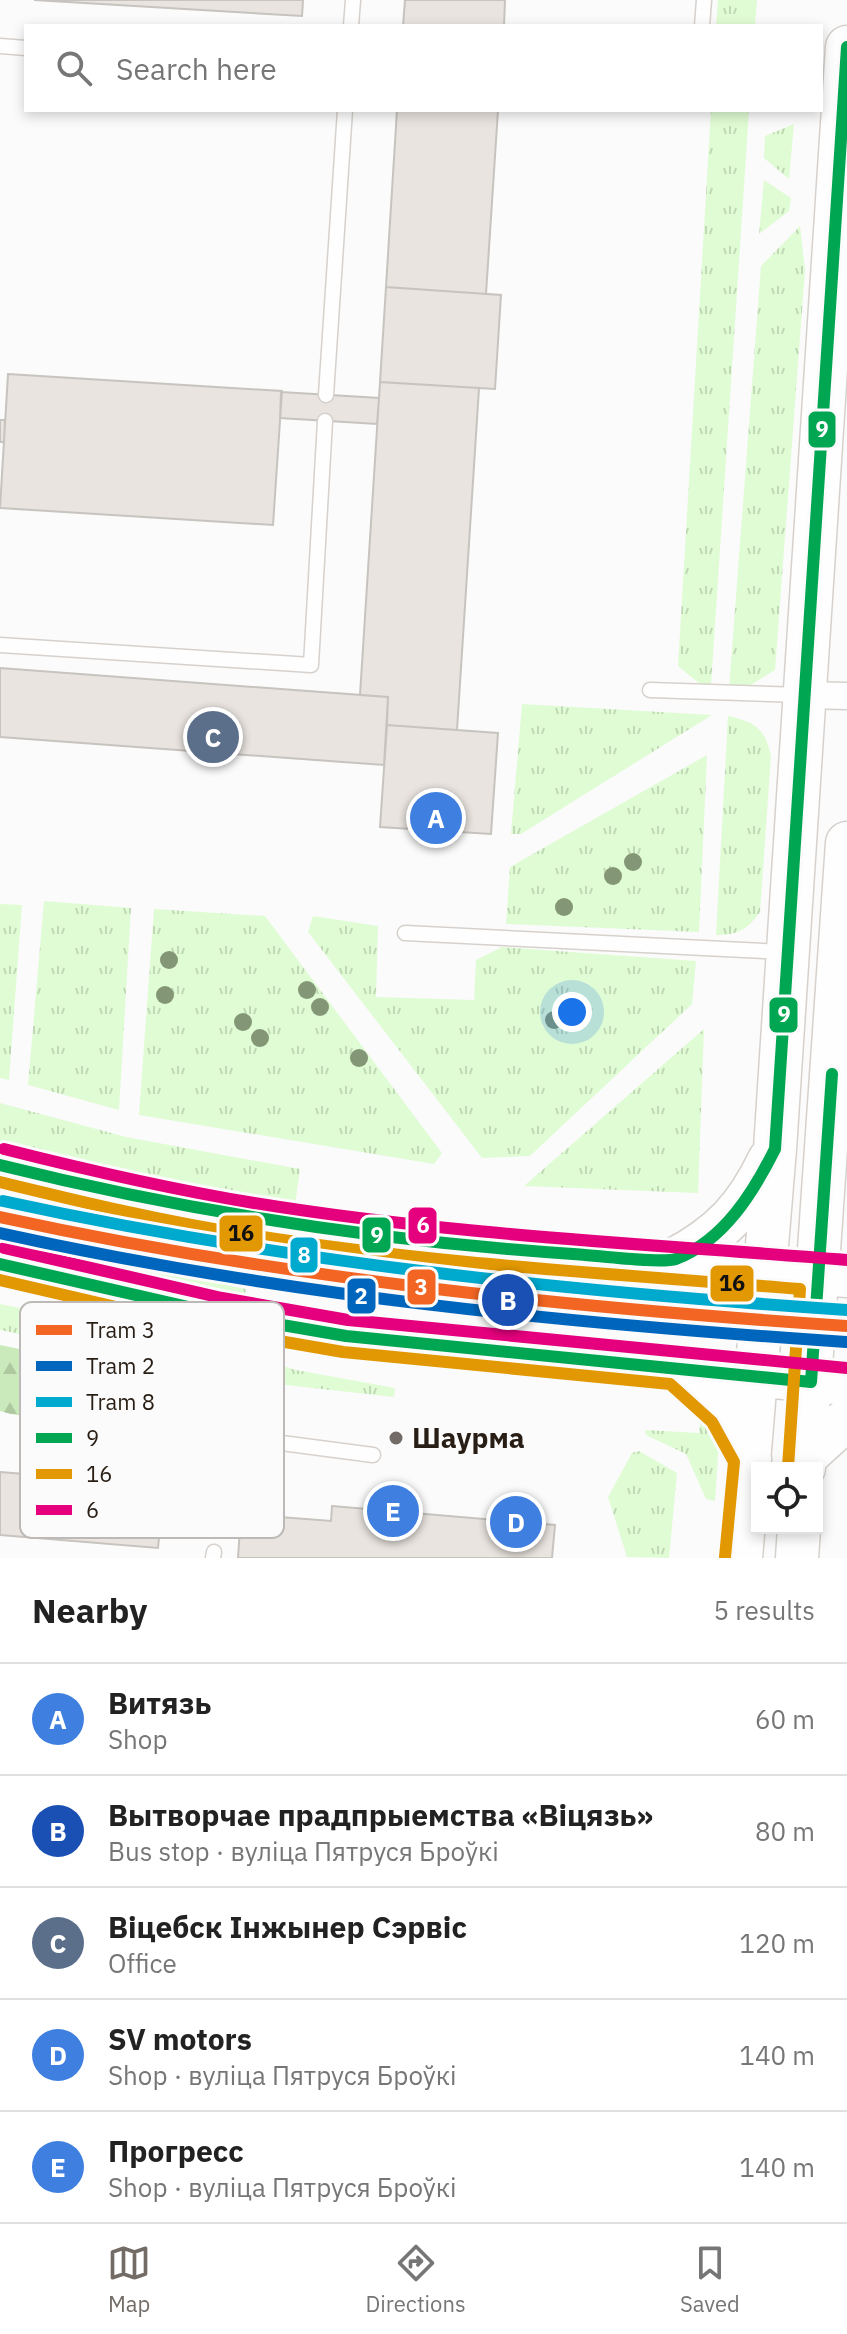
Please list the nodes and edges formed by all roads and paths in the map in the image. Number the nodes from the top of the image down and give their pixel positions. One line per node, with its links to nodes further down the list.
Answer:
1 (353, 0): 3 (lane)
2 (704, 0): 4 (lane)
3 (351, 24)
4 (702, 24)
5 (0, 46): 7 (lane)
6 (847, 47): 9 (main road)
7 (24, 48)
8 (345, 112): 10 (lane)
9 (844, 145): 14 (main road)
10 (326, 395)
11 (325, 421): 12 (lane)
12 (0, 645)
13 (650, 690): 14 (lane)
14 (804, 695): 15 (street); 18 (main road)
15 (847, 696)
16 (847, 843): 19 (main road)
17 (405, 933): 18 (lane)
18 (786, 952): 20 (main road)
19 (827, 1142): 22 (main road); 26 (main road)
20 (775, 1149): 23 (main road); 25 (main road)
21 (0, 1165): 23 (main road)
22 (847, 1216)
23 (673, 1260): 25 (main road)
24 (0, 1264): 27 (main road)
25 (764, 1271): 26 (main road); 30 (main road)
26 (832, 1275): 31 (main road)
27 (173, 1302)
28 (284, 1325): 29 (main road)
29 (677, 1369): 30 (main road); 35 (main road)
30 (757, 1376): 31 (main road); 35 (main road)
31 (829, 1383): 36 (main road)
32 (847, 1419): 37 (main road)
33 (284, 1443): 34 (lane)
34 (373, 1455)
35 (750, 1459): 39 (main road)
36 (804, 1462)
37 (805, 1462)
38 (799, 1534): 40 (main road)
39 (741, 1558)
40 (797, 1558)

